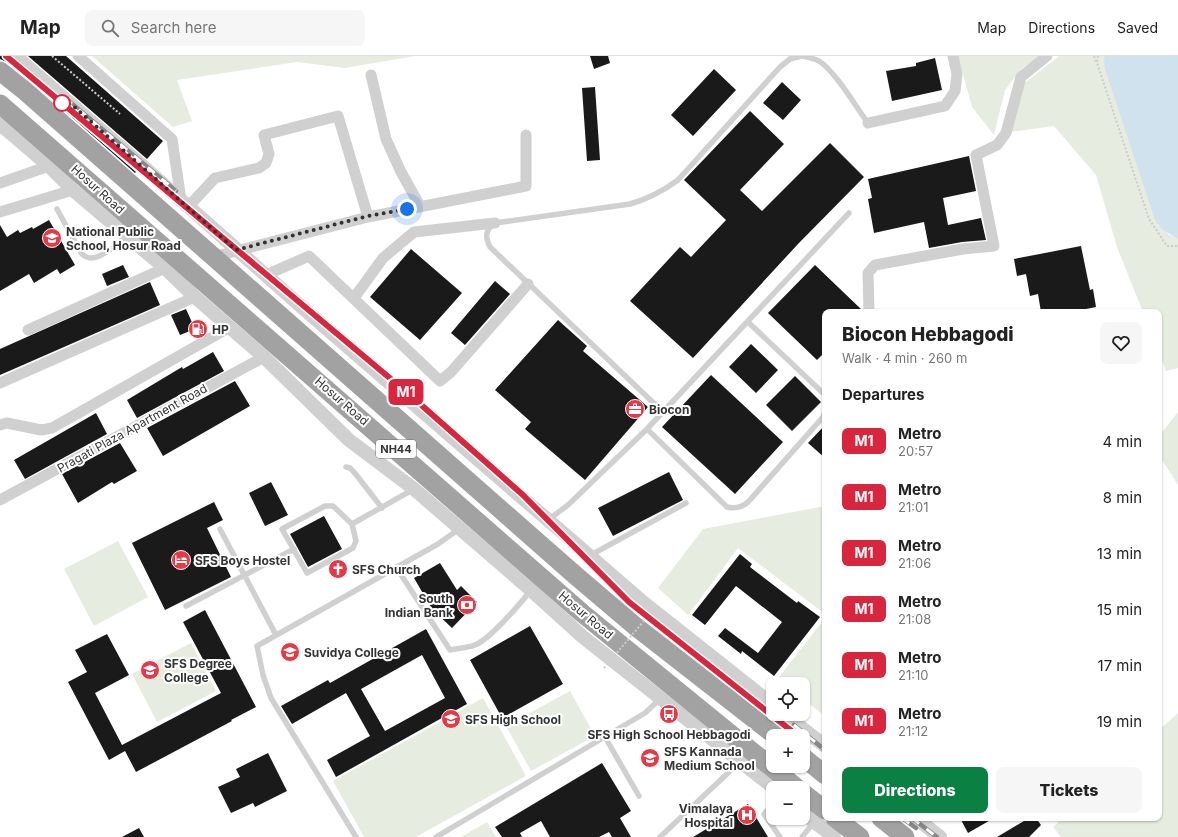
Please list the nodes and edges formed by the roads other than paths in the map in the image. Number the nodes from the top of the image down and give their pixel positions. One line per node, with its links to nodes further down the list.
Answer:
1 (15, 56): 15 (street)
2 (78, 56): 15 (street)
3 (801, 56): 9 (lane); 21 (lane)
4 (953, 56): 9 (street)
5 (1047, 56): 30 (street)
6 (0, 71): 24 (highway, Hosur Road / NH44)
7 (371, 76): 16 (street)
8 (0, 104): 66 (highway, Hosur Road / NH44)
9 (868, 123)
10 (0, 124): 12 (street)
11 (526, 135): 16 (street)
12 (49, 166): 13 (street); 14 (street)
13 (0, 183)
14 (74, 190): 18 (street); 22 (street)
15 (184, 203): 20 (street); 23 (street)
16 (420, 206): 20 (street)
17 (57, 209): 22 (lane)
18 (0, 212)
19 (849, 213): 31 (lane)
20 (368, 216): 23 (street)
21 (495, 223): 27 (lane); 29 (street)
22 (128, 237): 25 (street)
23 (236, 250): 24 (street); 26 (street)
24 (213, 257): 60 (highway, Hosur Road / NH44)
25 (165, 268): 28 (street); 33 (street)
26 (266, 275): 29 (street); 46 (street)
27 (528, 284): 29 (street); 37 (lane)
28 (195, 297): 32 (street); 35 (street)
29 (354, 298)
30 (869, 309)
31 (748, 322): 36 (lane); 37 (lane)
32 (230, 327): 34 (street); 39 (street)
33 (28, 330)
34 (264, 357): 42 (street); 43 (street, Pragati Plaza Apartment Road)
35 (0, 383)
36 (822, 392)
37 (663, 412): 40 (lane)
38 (822, 417): 40 (lane)
39 (0, 425)
40 (647, 430): 46 (lane)
41 (346, 467): 45 (lane)
42 (414, 489): 45 (lane); 48 (street)
43 (0, 500)
44 (686, 503): 51 (lane)
45 (382, 508): 47 (lane)
46 (548, 520): 51 (street)
47 (352, 524): 50 (lane); 50 (lane)
48 (460, 528): 52 (lane); 54 (street)
49 (220, 529): 53 (lane)
50 (294, 549): 53 (lane)
51 (589, 556): 58 (street)
52 (396, 568): 54 (lane); 56 (lane)
53 (244, 575): 55 (lane); 56 (lane)
54 (531, 590): 57 (street)
55 (186, 606)
56 (276, 635): 76 (lane)
57 (661, 698): 61 (lane); 63 (street)
58 (766, 700)
59 (793, 721): 62 (street)
60 (767, 729)
61 (605, 737): 68 (lane); 77 (lane)
62 (822, 744)
63 (738, 760): 67 (street); 78 (lane)
64 (810, 762): 65 (highway)
65 (822, 772)
66 (783, 781)
67 (766, 782)
68 (639, 796)
69 (810, 806): 70 (highway, Hosur Road / NH44)
70 (819, 816): 80 (lane)
71 (823, 821): 81 (street)
72 (839, 821): 82 (highway)
73 (884, 821): 83 (highway)
74 (922, 821): 84 (street)
75 (772, 825): 79 (lane)
76 (356, 837)
77 (436, 837)
78 (660, 837)
79 (780, 837)
80 (802, 837)
81 (834, 837)
82 (860, 837)
83 (905, 837)
84 (940, 837)

